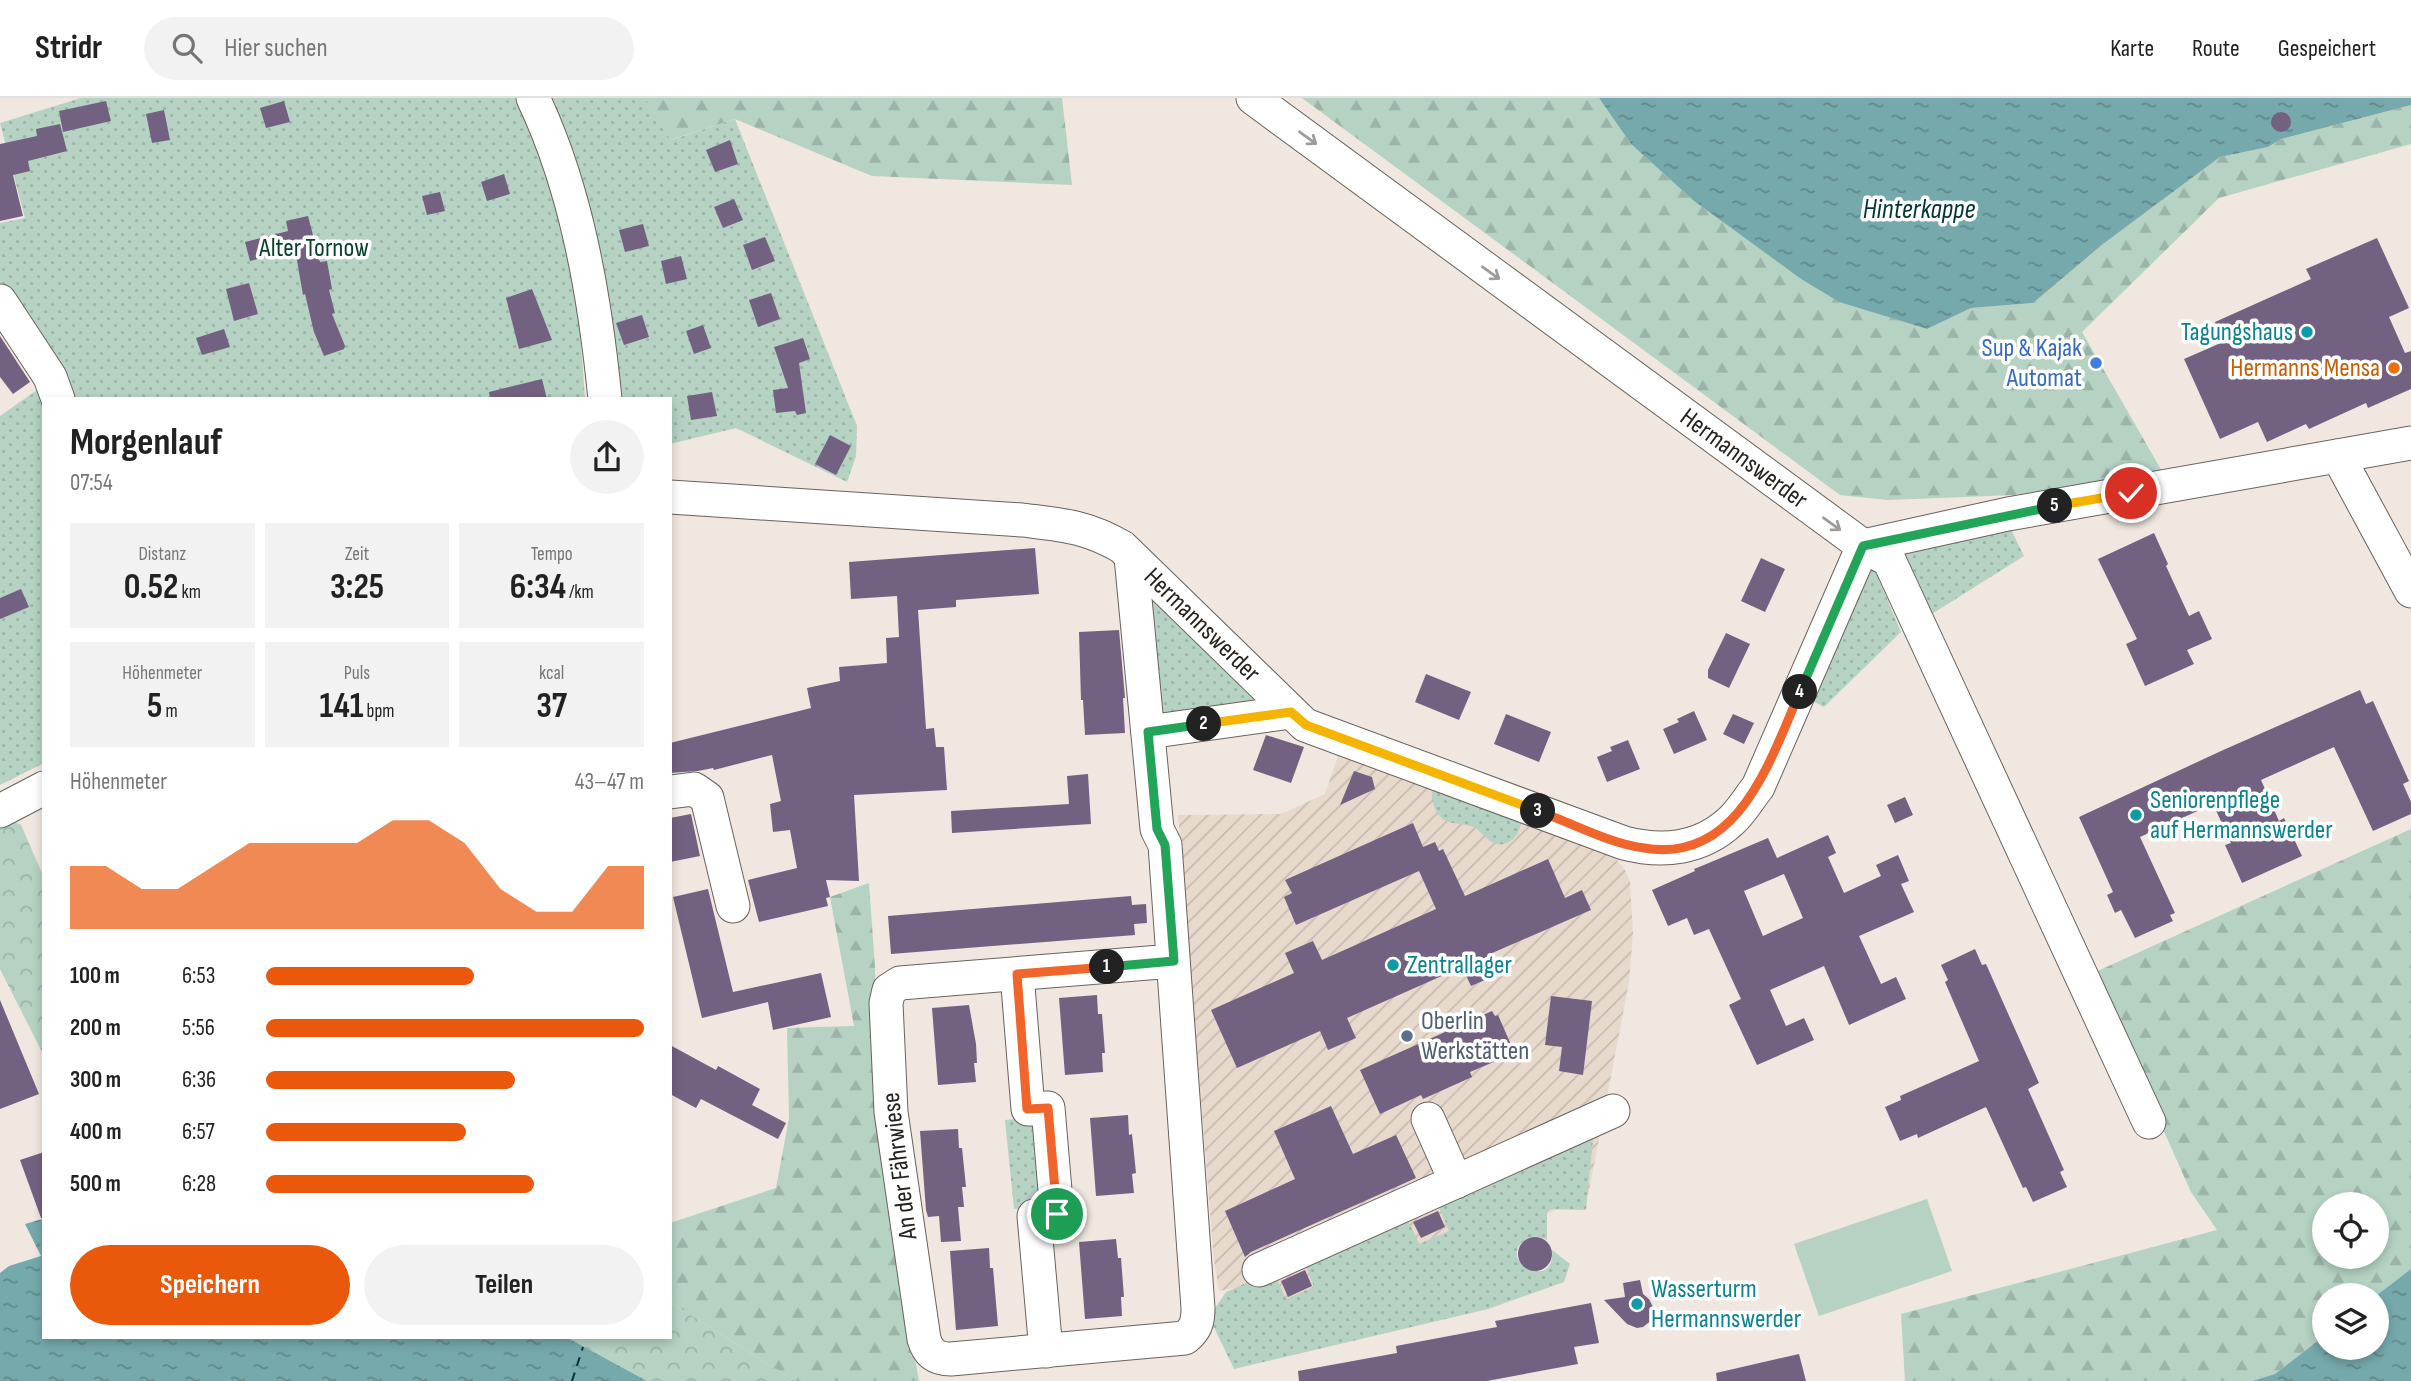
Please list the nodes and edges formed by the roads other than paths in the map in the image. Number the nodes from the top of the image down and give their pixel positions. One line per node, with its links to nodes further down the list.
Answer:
1 (533, 98): 5 (street)
2 (1253, 98): 9 (street, Hermannswerder, one-way to 9)
3 (0, 301): 4 (street)
4 (57, 397)
5 (605, 397)
6 (2411, 443): 7 (street)
7 (2338, 456): 9 (street); 11 (street)
8 (672, 497): 10 (street, Hermannswerder)
9 (1863, 546): 12 (street, Hermannswerder); 22 (street)
10 (1131, 557): 12 (street, Hermannswerder); 13 (street, An der Fährwiese)
11 (2411, 591)
12 (1291, 712): 13 (street)
13 (1148, 732): 18 (street, An der Fährwiese)
14 (42, 789): 16 (street)
15 (672, 792): 17 (street)
16 (0, 811)
17 (733, 906)
18 (1174, 961): 19 (street, An der Fährwiese); 25 (street, An der Fährwiese)
19 (1017, 974): 25 (street); 25 (street, An der Fährwiese)
20 (1613, 1111): 23 (street)
21 (1428, 1119): 23 (street)
22 (2149, 1122)
23 (1456, 1182): 24 (street)
24 (1259, 1270)
25 (1045, 1351)

